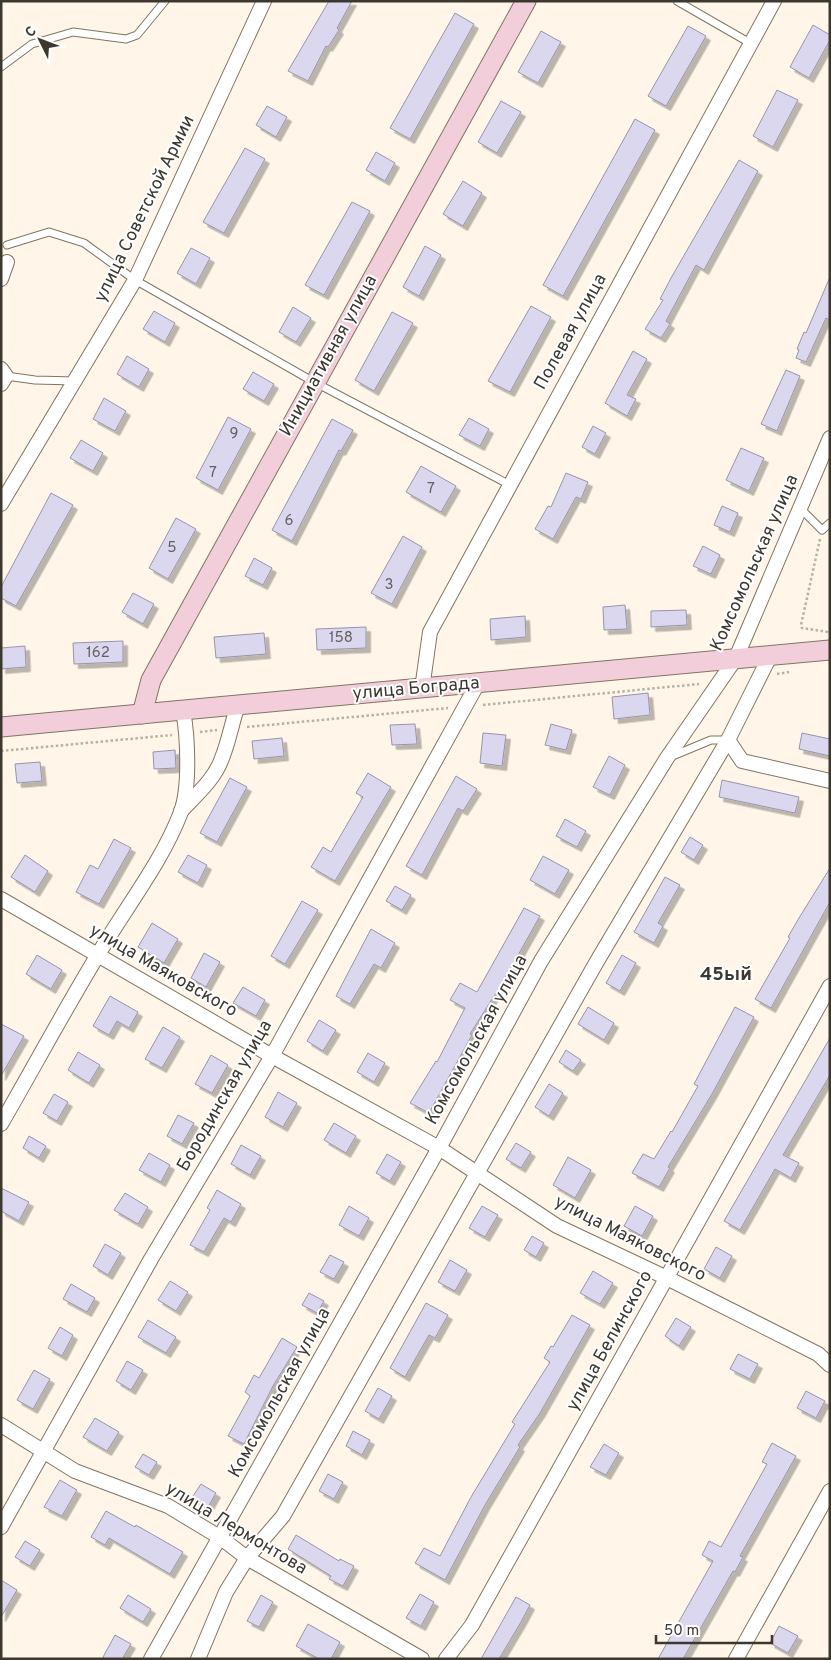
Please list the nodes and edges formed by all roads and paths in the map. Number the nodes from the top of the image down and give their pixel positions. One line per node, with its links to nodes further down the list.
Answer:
1 (165, 1): 7 (lane)
2 (264, 1): 11 (street, улица Советской Армии)
3 (526, 1): 14 (main road, Инициативная улица)
4 (676, 1): 6 (lane)
5 (774, 1): 6 (street, Полевая улица)
6 (750, 43): 16 (street, Полевая улица)
7 (1, 67)
8 (7, 245): 11 (lane)
9 (7, 262): 10 (street)
10 (1, 279)
11 (135, 280): 13 (street, улица Советской Армии); 14 (lane)
12 (3, 376): 13 (lane)
13 (74, 381): 17 (street, улица Советской Армии)
14 (314, 382): 16 (lane); 33 (main road, Инициативная улица)
15 (830, 438): 18 (street, Комсомольская улица)
16 (510, 485): 29 (street, Полевая улица)
17 (1, 504)
18 (800, 507): 20 (lane); 24 (street, Комсомольская улица)
19 (830, 524): 20 (lane)
20 (822, 530): 21 (path)
21 (830, 633)
22 (830, 650): 23 (main road, улица Бограда)
23 (771, 654): 24 (main road, улица Бограда); 26 (street)
24 (736, 658): 27 (main road, улица Бограда); 28 (street, Комсомольская улица)
25 (792, 672): 26 (path)
26 (758, 677): 35 (street)
27 (478, 683): 29 (main road, улица Бограда); 31 (street, Бородинская улица)
28 (718, 683): 31 (path); 36 (street, Комсомольская улица)
29 (422, 689): 30 (main road, улица Бограда)
30 (238, 705): 32 (main road, улица Бограда); 38 (street)
31 (465, 707): 42 (street, Бородинская улица)
32 (183, 711): 33 (main road, улица Бограда); 38 (street)
33 (142, 714): 34 (main road, улица Бограда)
34 (1, 727)
35 (728, 740): 36 (lane); 37 (street); 45 (street)
36 (667, 758): 44 (street, Комсомольская улица)
37 (830, 781)
38 (182, 811): 40 (street)
39 (1, 899): 40 (street, улица Маяковского)
40 (98, 954): 42 (street, улица Маяковского); 43 (street)
41 (830, 986): 46 (street, улица Белинского)
42 (272, 1056): 44 (street, улица Маяковского); 49 (street, Бородинская улица)
43 (1, 1124)
44 (439, 1148): 45 (street, улица Маяковского); 52 (street, Комсомольская улица)
45 (478, 1173): 46 (street, улица Маяковского); 53 (street)
46 (667, 1278): 47 (street, улица Маяковского); 57 (street, улица Белинского)
47 (830, 1365)
48 (1, 1425): 49 (street, улица Лермонтова)
49 (45, 1450): 51 (street, Бородинская улица); 52 (street, улица Лермонтова)
50 (830, 1491): 58 (street)
51 (1, 1527)
52 (221, 1538): 53 (street, улица Лермонтова); 54 (street, Комсомольская улица)
53 (248, 1558): 55 (street); 56 (street, улица Лермонтова)
54 (151, 1659)
55 (198, 1659)
56 (422, 1659)
57 (446, 1659)
58 (736, 1659)

